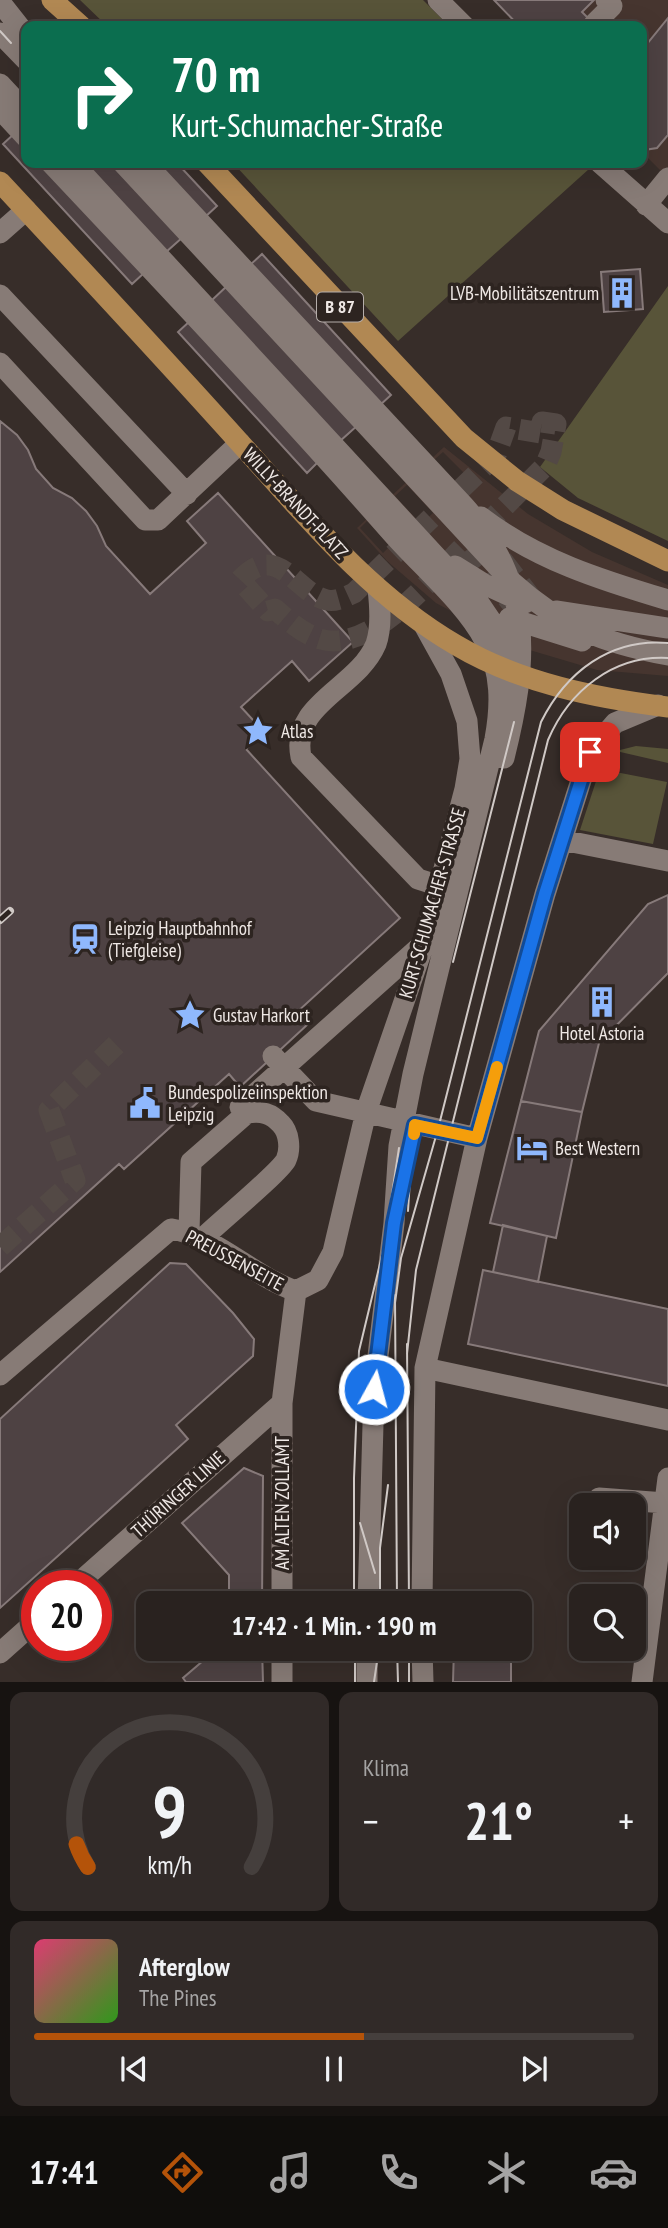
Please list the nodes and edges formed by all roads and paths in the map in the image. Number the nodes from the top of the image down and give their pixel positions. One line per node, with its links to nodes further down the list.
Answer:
1 (52, 0): 5 (main road)
2 (438, 0): 6 (street)
3 (606, 0): 7 (street)
4 (1, 4): 8 (street)
5 (75, 21)
6 (459, 21)
7 (597, 21)
8 (21, 29)
9 (0, 33): 10 (street)
10 (21, 55)
11 (0, 85): 12 (street)
12 (21, 108)
13 (0, 109): 14 (street)
14 (21, 131)
15 (56, 168): 32 (street)
16 (77, 168): 32 (street)
17 (128, 168): 35 (street)
18 (150, 168): 30 (street)
19 (212, 168): 33 (main road, B 87)
20 (605, 168): 23 (street)
21 (668, 178): 23 (street)
22 (0, 181): 24 (main road, WILLY-BRANDT-PLATZ)
23 (646, 205): 25 (street)
24 (26, 210): 26 (street); 29 (main road, WILLY-BRANDT-PLATZ)
25 (668, 223)
26 (0, 233)
27 (0, 295): 31 (street)
28 (0, 363): 31 (street)
29 (240, 443): 31 (street); 34 (main road, WILLY-BRANDT-PLATZ)
30 (438, 478): 35 (street); 36 (street)
31 (187, 494)
32 (398, 527): 35 (street); 37 (street); 43 (street)
33 (668, 561)
34 (378, 589): 40 (main road, WILLY-BRANDT-PLATZ); 47 (street)
35 (514, 591): 38 (street); 39 (street)
36 (668, 600)
37 (479, 603): 39 (street); 43 (street)
38 (540, 608): 41 (street); 42 (street)
39 (520, 622): 42 (street); 43 (street)
40 (424, 625): 43 (main road, WILLY-BRANDT-PLATZ); 47 (street, KURT-SCHUMACHER-STRASSE)
41 (668, 628)
42 (668, 655)
43 (511, 672): 44 (main road, WILLY-BRANDT-PLATZ); 52 (street); 52 (street)
44 (663, 706): 45 (street)
45 (562, 840): 46 (street); 53 (street)
46 (668, 861)
47 (440, 886): 48 (street, KURT-SCHUMACHER-STRASSE)
48 (425, 941): 49 (street); 50 (street, KURT-SCHUMACHER-STRASSE)
49 (279, 1062): 50 (street); 51 (street)
50 (366, 1112): 52 (street); 55 (street, PREUSSENSEITE)
51 (247, 1113): 54 (street); 54 (street)
52 (409, 1123): 53 (street); 65 (street)
53 (477, 1138): 56 (street)
54 (195, 1235): 55 (street, PREUSSENSEITE); 57 (street, PREUSSENSEITE)
55 (296, 1291): 58 (street, AM ALTEN ZOLLAMT)
56 (425, 1368): 59 (street); 66 (street)
57 (0, 1375)
58 (282, 1402): 63 (street, THÜRINGER LINIE); 64 (street, AM ALTEN ZOLLAMT)
59 (668, 1420)
60 (668, 1478): 62 (street)
61 (646, 1502): 62 (street)
62 (665, 1503): 75 (street)
63 (93, 1570)
64 (282, 1591)
65 (368, 1591)
66 (422, 1591)
67 (21, 1634): 68 (street)
68 (0, 1653)
69 (282, 1661): 72 (street)
70 (367, 1661): 73 (street)
71 (422, 1661): 74 (street)
72 (282, 1682)
73 (367, 1682)
74 (423, 1682)
75 (642, 1682)

